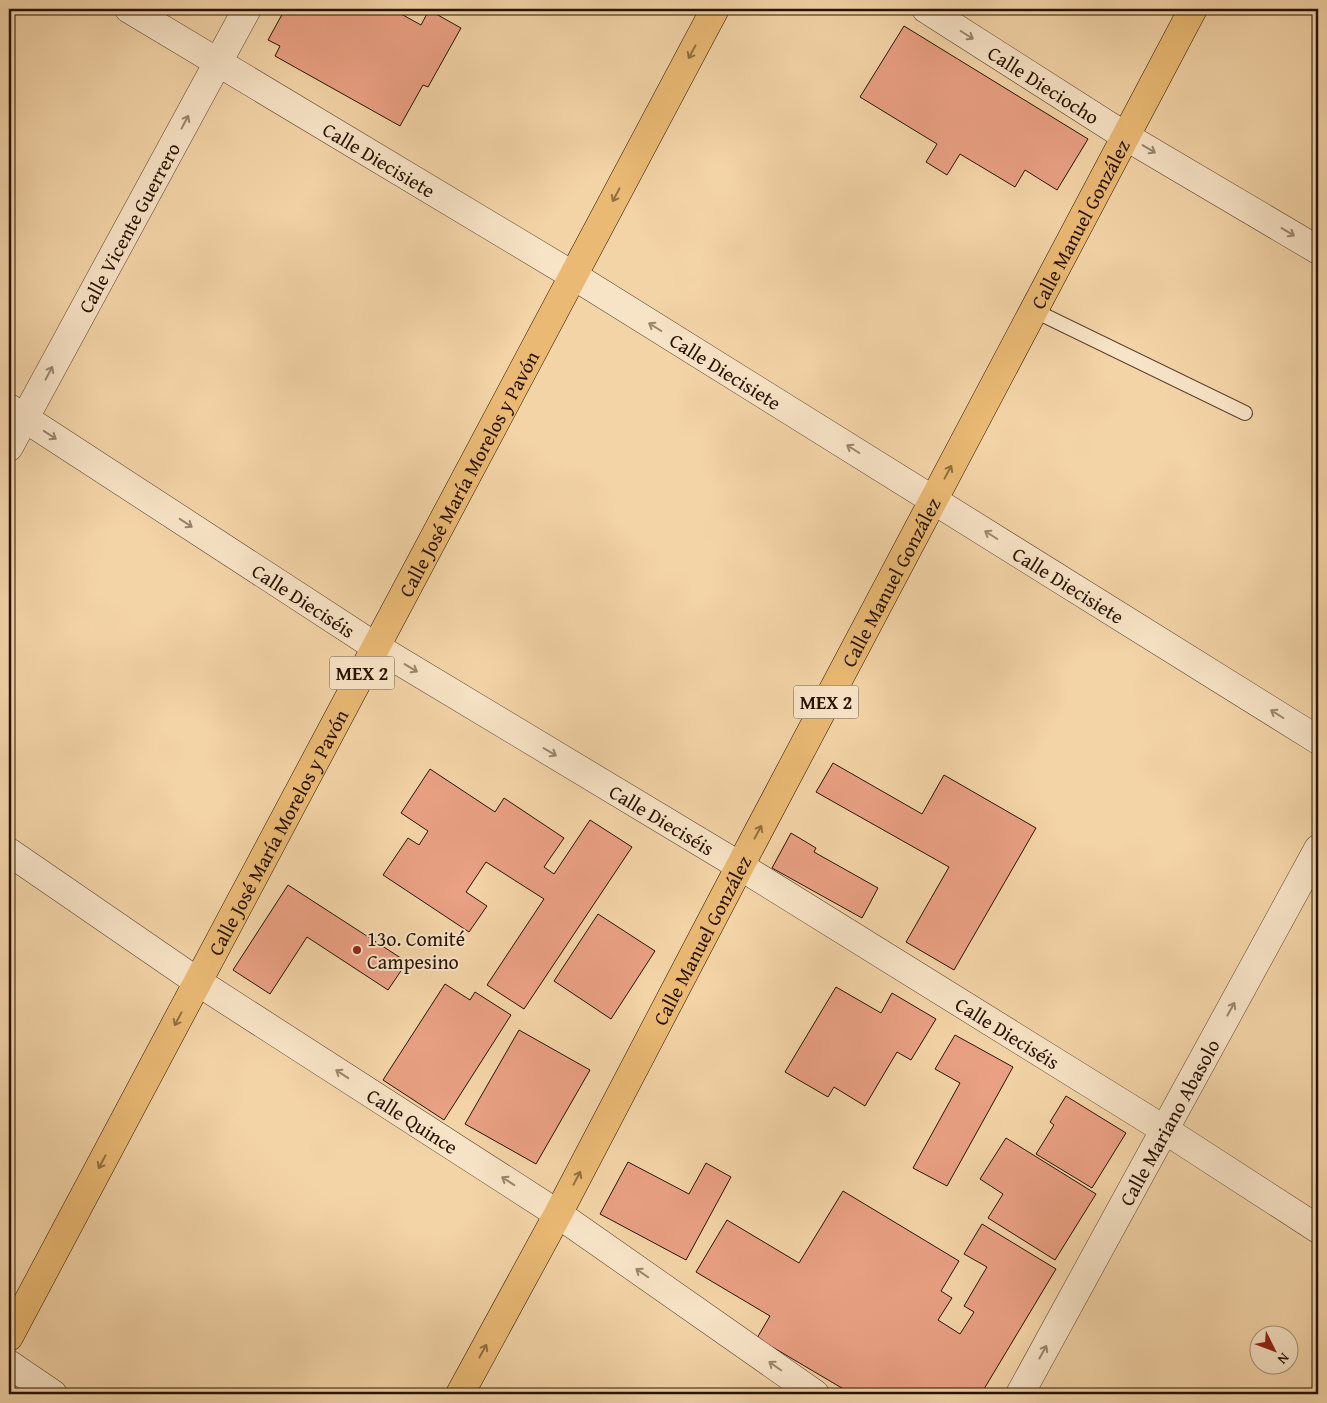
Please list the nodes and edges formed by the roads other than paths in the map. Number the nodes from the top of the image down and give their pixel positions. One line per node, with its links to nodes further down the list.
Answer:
1 (130, 9): 6 (street, Calle Diecisiete)
2 (246, 9): 6 (street, Calle Vicente Guerrero)
3 (715, 9): 9 (main road, Calle José María Morelos y Pavón / MEX 2, one-way to 9)
4 (926, 9): 7 (street, Calle Dieciocho, one-way to 7)
5 (1193, 9): 7 (main road, Calle Manuel González / MEX 2)
6 (217, 63): 9 (street, Calle Diecisiete); 11 (street, Calle Vicente Guerrero, one-way to 6)
7 (1126, 136): 8 (street, Calle Dieciocho, one-way to 8); 10 (main road, Calle Manuel González / MEX 2)
8 (1318, 250)
9 (574, 276): 14 (street, Calle Diecisiete, one-way to 9); 15 (main road, Calle José María Morelos y Pavón / MEX 2)
10 (1034, 310): 12 (lane); 14 (main road, Calle Manuel González / MEX 2, one-way to 10)
11 (17, 413): 13 (street, Calle Vicente Guerrero); 15 (street, Calle Dieciséis, one-way to 15)
12 (1245, 413)
13 (9, 446)
14 (933, 499): 16 (street, Calle Diecisiete, one-way to 14); 19 (main road, Calle Manuel González / MEX 2, one-way to 14)
15 (376, 646): 19 (street, Calle Dieciséis, one-way to 19); 20 (main road, Calle José María Morelos y Pavón / MEX 2)
16 (1318, 740)
17 (1318, 849): 21 (street, Calle Mariano Abasolo, one-way to 17)
18 (9, 852): 20 (street, Calle Quince)
19 (740, 866): 21 (street, Calle Dieciséis); 22 (main road, Calle Manuel González / MEX 2, one-way to 19)
20 (198, 982): 22 (street, Calle Quince, one-way to 20); 24 (main road, Calle José María Morelos y Pavón / MEX 2, one-way to 24)
21 (1165, 1130): 23 (street, Calle Dieciséis); 29 (street, Calle Mariano Abasolo, one-way to 21)
22 (558, 1214): 27 (main road, Calle Manuel González / MEX 2, one-way to 22); 28 (street, Calle Quince, one-way to 22)
23 (1318, 1229)
24 (9, 1337)
25 (9, 1364): 26 (street)
26 (53, 1394)
27 (460, 1394)
28 (815, 1394)
29 (1020, 1394)

